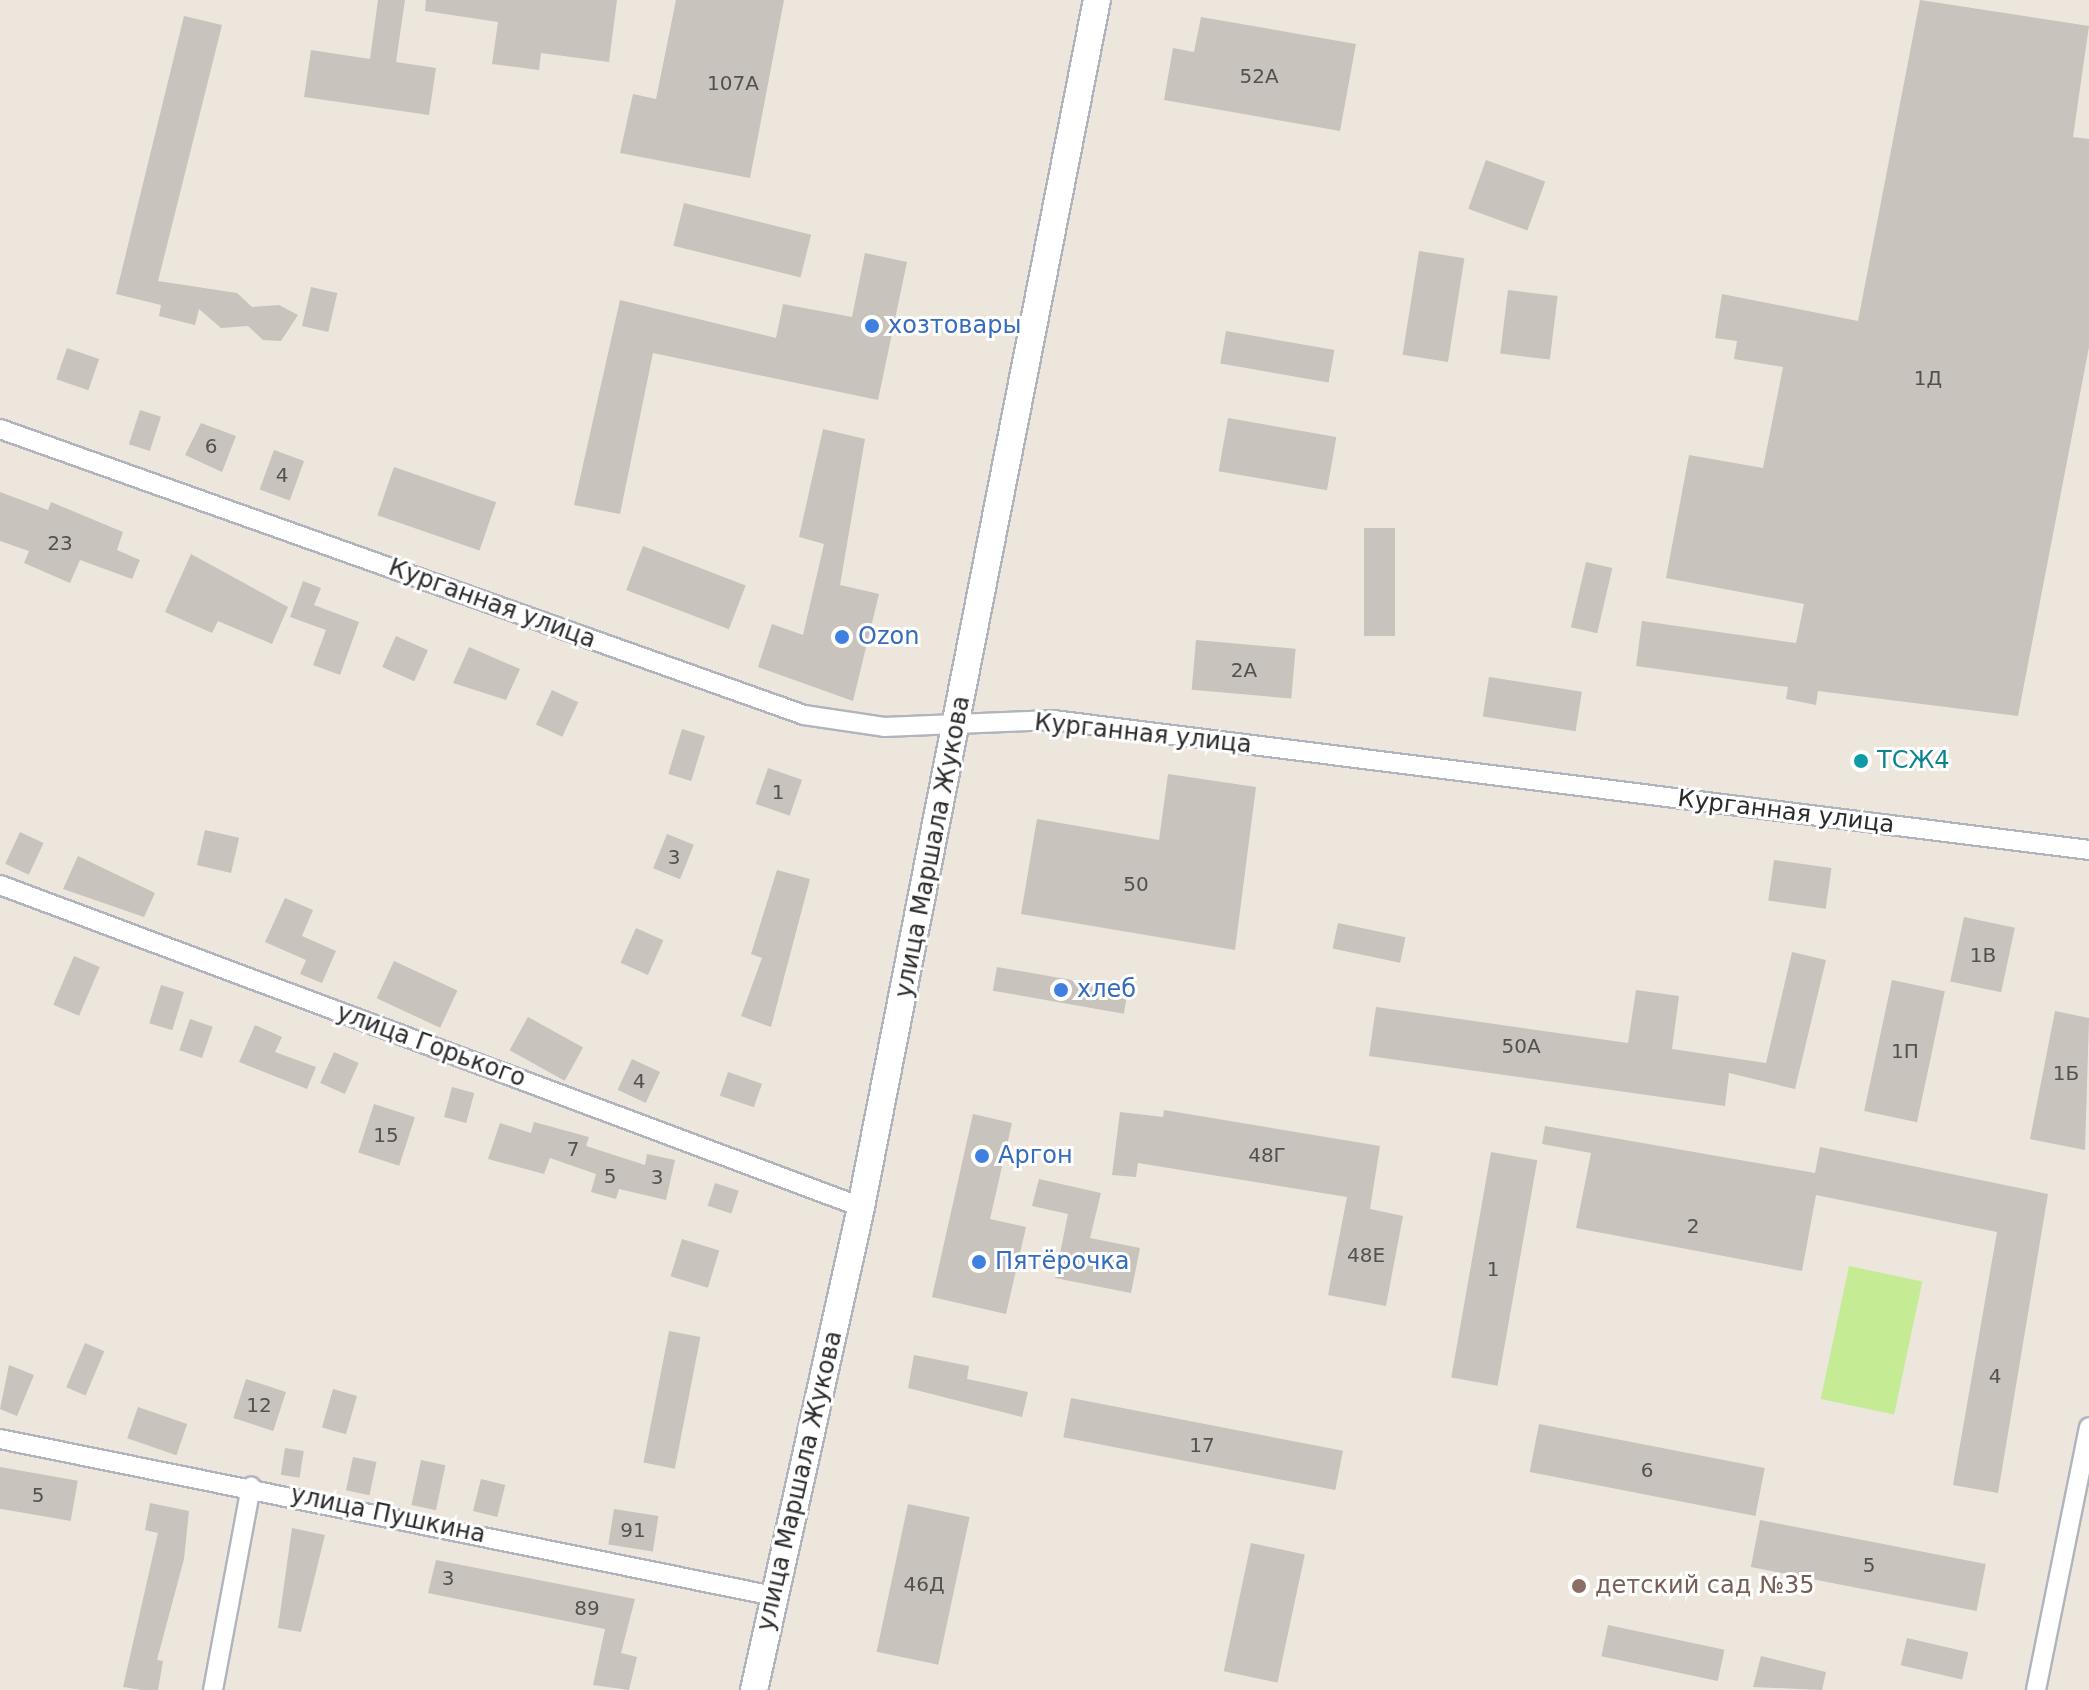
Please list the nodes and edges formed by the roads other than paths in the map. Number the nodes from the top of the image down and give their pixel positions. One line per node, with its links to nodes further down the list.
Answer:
1 (1097, 0): 3 (main road, улица Маршала Жукова)
2 (0, 429): 3 (street, Курганная улица)
3 (958, 721): 4 (street, Курганная улица); 6 (main road, улица Маршала Жукова)
4 (2089, 850)
5 (0, 885): 6 (street, улица Горького)
6 (861, 1207): 10 (main road, улица Маршала Жукова)
7 (2089, 1427): 13 (street)
8 (0, 1439): 9 (street, улица Пушкина)
9 (251, 1487): 10 (street, улица Пушкина); 11 (street)
10 (774, 1596): 12 (main road, улица Маршала Жукова)
11 (213, 1690)
12 (754, 1690)
13 (2036, 1690)

